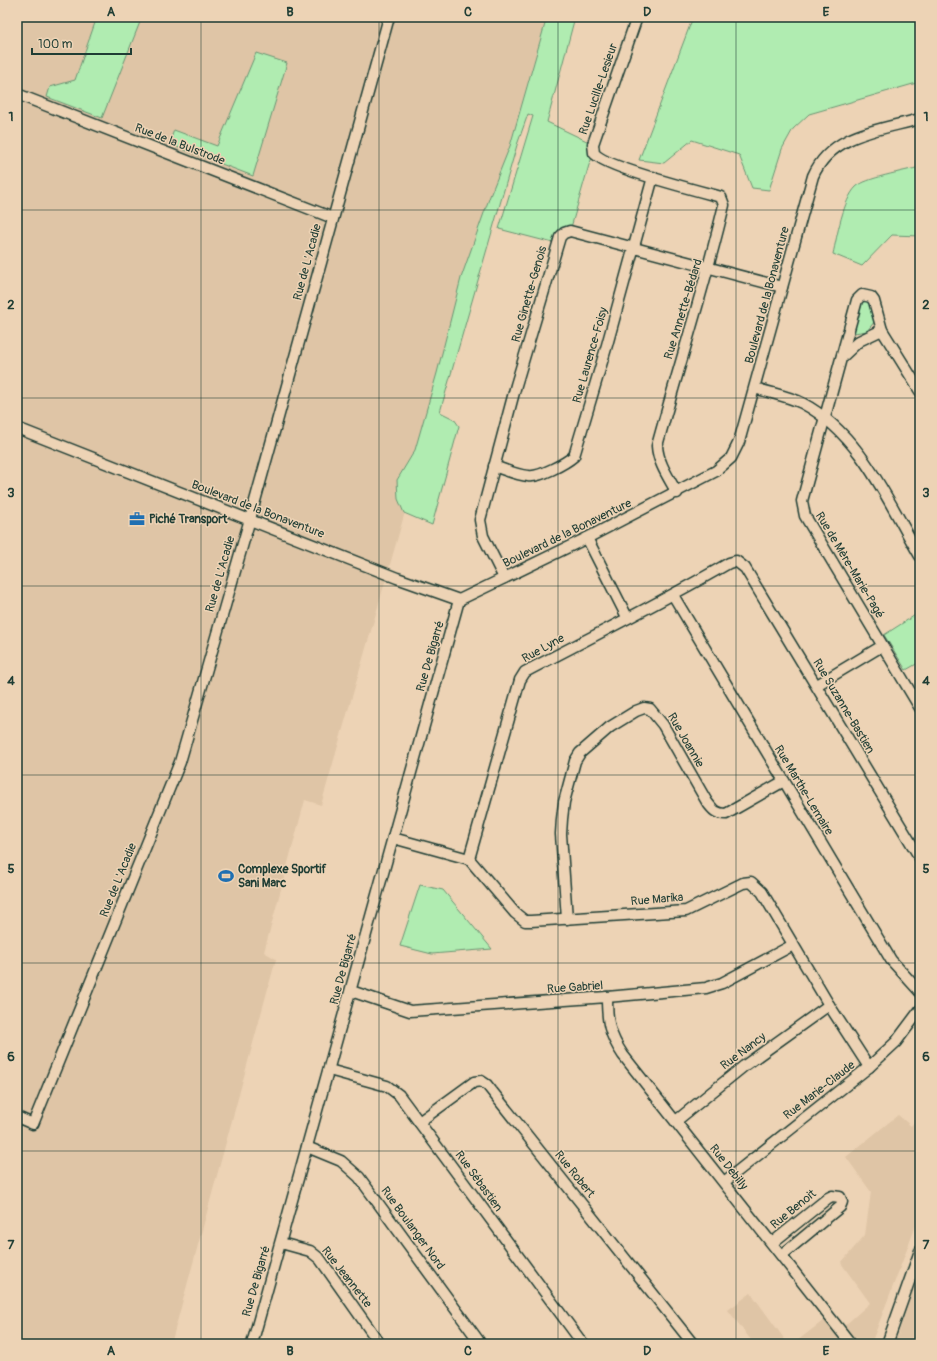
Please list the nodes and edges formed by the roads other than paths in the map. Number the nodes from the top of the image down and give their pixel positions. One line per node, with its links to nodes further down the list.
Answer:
1 (389, 17): 6 (street, Rue de L'Acadie)
2 (637, 17): 5 (street, Rue Lucille-Lesieur)
3 (17, 94): 6 (street, Rue de la Bulstrode)
4 (920, 119): 9 (street, Boulevard de la Bonaventure)
5 (653, 177): 7 (street, Rue Laurence-Foisy); 8 (street, Rue Annette-Bédard)
6 (333, 218): 18 (street, Rue de L'Acadie)
7 (634, 248): 8 (street, Rue Ginette-Genois); 16 (street, Rue Laurence-Foisy); 16 (street, Rue Ginette-Genois)
8 (709, 269): 9 (street, Rue Ginette-Genois); 17 (street, Rue Annette-Bédard)
9 (782, 287): 12 (street, Boulevard de la Bonaventure)
10 (882, 330): 11 (street); 11 (street, Rue de Mère-Marie-Pagé); 13 (street)
11 (842, 356): 14 (street, Rue de Mère-Marie-Pagé)
12 (755, 388): 14 (street); 17 (street, Boulevard de la Bonaventure)
13 (920, 391)
14 (825, 420): 20 (street); 26 (street, Rue de Mère-Marie-Pagé)
15 (17, 428): 18 (street, Boulevard de la Bonaventure)
16 (494, 466): 22 (street, Rue Ginette-Genois)
17 (677, 493): 19 (street, Boulevard de la Bonaventure)
18 (250, 519): 24 (street, Boulevard de la Bonaventure); 42 (street, Rue de L'Acadie)
19 (587, 538): 22 (street, Boulevard de la Bonaventure); 25 (street)
20 (920, 556)
21 (745, 568): 23 (street, Rue Lyne); 27 (street, Rue Suzanne-Bastien)
22 (504, 578): 24 (street, Boulevard de la Bonaventure)
23 (673, 595): 25 (street, Rue Lyne); 29 (street, Rue Marthe-Lemaire)
24 (459, 600): 30 (street, Rue De Bigarré)
25 (627, 617): 32 (street, Rue Lyne)
26 (882, 646): 27 (street); 28 (street, Rue de Mère-Marie-Pagé)
27 (818, 685): 31 (street, Rue Suzanne-Bastien)
28 (920, 708)
29 (784, 781): 33 (street, Rue Joannie); 36 (street, Rue Marthe-Lemaire)
30 (393, 838): 32 (street); 35 (street, Rue De Bigarré)
31 (920, 858)
32 (469, 859): 33 (street, Rue Marika)
33 (567, 919): 34 (street, Rue Marika)
34 (793, 945): 37 (street, Rue Gabriel); 38 (street, Rue Marika)
35 (351, 992): 37 (street, Rue Gabriel); 41 (street, Rue De Bigarré)
36 (920, 992)
37 (607, 998): 44 (street, Rue Debilly)
38 (829, 1005): 40 (street, Rue Marika); 44 (street, Rue Nancy)
39 (920, 1010): 40 (street, Rue Marie-Claude)
40 (869, 1067): 46 (street, Rue Marie-Claude)
41 (329, 1070): 43 (street, Rue Sébastien); 45 (street, Rue De Bigarré)
42 (17, 1117)
43 (419, 1122): 54 (street, Rue Sébastien); 55 (street, Rue Robert)
44 (676, 1122): 46 (street, Rue Debilly)
45 (307, 1147): 47 (street, Rue De Bigarré); 53 (street, Rue Boulanger Nord)
46 (724, 1182): 48 (street, Rue Debilly)
47 (281, 1243): 51 (street, Rue De Bigarré); 52 (street, Rue Jeannette)
48 (772, 1243): 50 (street, Rue Debilly); 50 (street, Rue Benoit)
49 (920, 1252): 57 (street)
50 (782, 1255): 56 (street, Rue Debilly)
51 (252, 1344)
52 (380, 1344)
53 (481, 1344)
54 (582, 1344)
55 (693, 1344)
56 (851, 1344)
57 (887, 1344)

